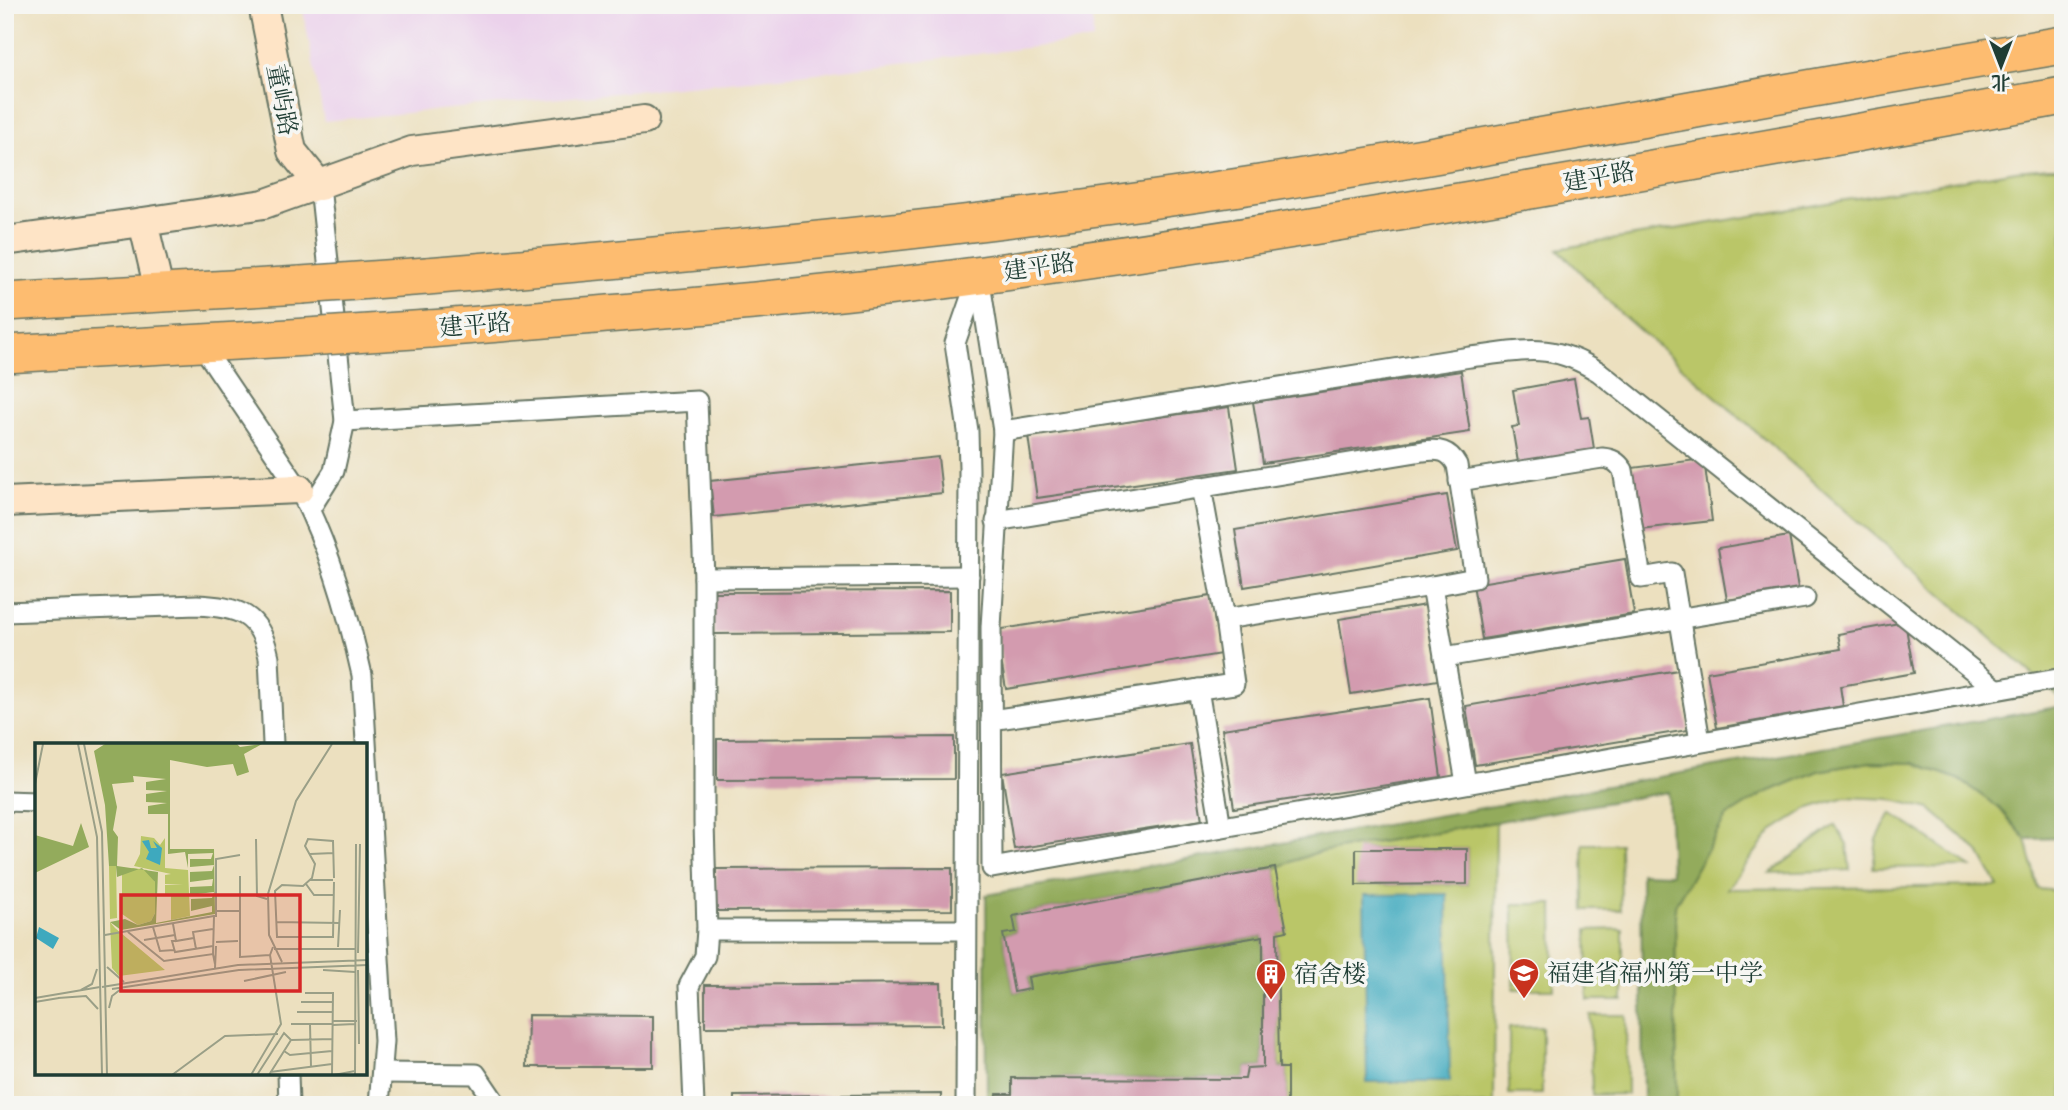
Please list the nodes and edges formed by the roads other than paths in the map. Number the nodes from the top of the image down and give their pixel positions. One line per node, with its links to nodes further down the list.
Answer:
1 (262, 5): 9 (street, 董屿路)
2 (2063, 31): 4 (highway)
3 (2063, 44): 4 (highway, 建平路)
4 (1973, 59): 13 (highway, 建平路, bridge)
5 (2063, 96): 6 (highway, 建平路)
6 (2008, 105): 7 (highway); 12 (highway, 建平路)
7 (2063, 115)
8 (644, 120): 9 (street)
9 (320, 186): 10 (street); 17 (street)
10 (143, 222): 11 (street); 13 (street)
11 (5, 241)
12 (979, 276): 15 (highway, 建平路, bridge); 18 (street); 24 (street)
13 (160, 294): 14 (highway, 建平路)
14 (5, 302)
15 (201, 344): 16 (highway, 建平路); 21 (street)
16 (5, 354)
17 (345, 421): 21 (street); 25 (street)
18 (1003, 431): 23 (street); 33 (street)
19 (1459, 481): 20 (street); 26 (street); 29 (street)
20 (1201, 487): 23 (street); 30 (street)
21 (304, 499): 22 (street); 38 (street)
22 (5, 502)
23 (996, 520): 35 (street)
24 (969, 576): 25 (street); 45 (street)
25 (704, 578): 44 (street)
26 (1432, 586): 30 (street); 31 (street)
27 (1805, 598): 29 (street)
28 (5, 612): 37 (street)
29 (1680, 618): 31 (street); 36 (street)
30 (1224, 619): 34 (street)
31 (1444, 657): 40 (street)
32 (2063, 678): 33 (street)
33 (1994, 688): 36 (street)
34 (1198, 690): 35 (street); 43 (street)
35 (991, 720): 43 (street)
36 (1700, 741): 40 (street)
37 (273, 743)
38 (366, 743)
39 (368, 775): 46 (street)
40 (1466, 783): 43 (street)
41 (5, 801): 42 (street)
42 (35, 802)
43 (1222, 827)
44 (706, 930): 45 (street); 51 (street)
45 (966, 930): 52 (street)
46 (383, 1073): 49 (street); 50 (street)
47 (288, 1075): 48 (street)
48 (289, 1105)
49 (379, 1105)
50 (497, 1105)
51 (694, 1105)
52 (966, 1105)

